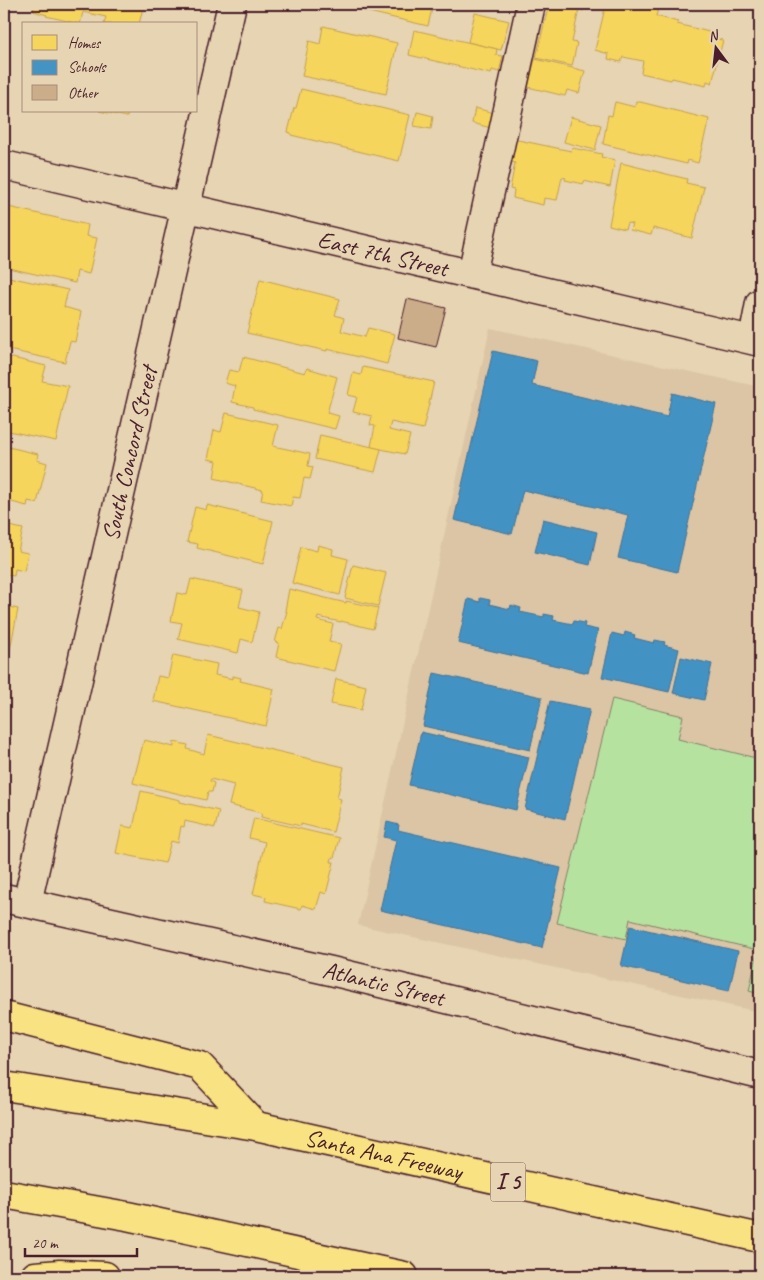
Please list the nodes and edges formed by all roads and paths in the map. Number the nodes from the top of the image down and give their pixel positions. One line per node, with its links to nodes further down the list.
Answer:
1 (232, 4): 4 (street, South Concord Street)
2 (531, 4): 5 (street)
3 (4, 165): 4 (street, East 7th Street)
4 (185, 208): 5 (street, East 7th Street); 8 (street, South Concord Street)
5 (472, 274): 7 (street, East 7th Street)
6 (760, 303): 7 (street)
7 (756, 341)
8 (15, 900): 10 (street, Atlantic Street)
9 (4, 1016): 12 (highway)
10 (760, 1075)
11 (4, 1086): 12 (highway, Santa Ana Freeway / I 5)
12 (256, 1126): 14 (highway, Santa Ana Freeway / I 5)
13 (4, 1194): 17 (highway)
14 (760, 1238)
15 (35, 1276): 16 (highway)
16 (104, 1276)
17 (404, 1276)

